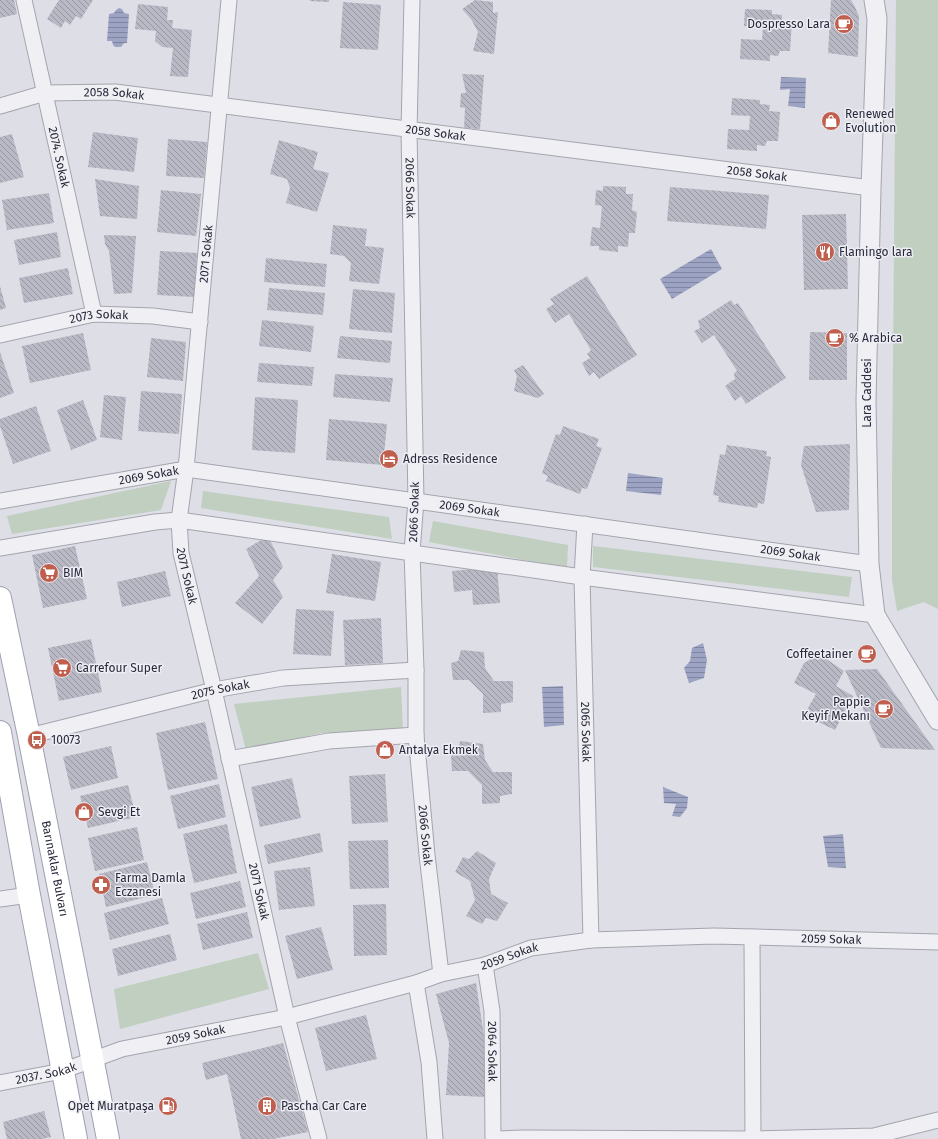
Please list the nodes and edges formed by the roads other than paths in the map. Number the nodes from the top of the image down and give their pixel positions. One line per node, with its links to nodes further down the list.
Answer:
1 (24, 0): 5 (street, 2074. Sokak)
2 (229, 0): 7 (street, 2071 Sokak)
3 (412, 0): 8 (street, 2066 Sokak)
4 (874, 0): 9 (street, Lara Caddesi)
5 (45, 93): 6 (street, 2058 Sokak); 7 (street, 2058 Sokak); 10 (street, 2074. Sokak)
6 (0, 106)
7 (220, 106): 8 (street, 2058 Sokak); 11 (street, 2071 Sokak)
8 (410, 130): 9 (street, 2058 Sokak); 14 (street, 2066 Sokak)
9 (871, 188): 20 (street, Lara Caddesi)
10 (94, 314): 11 (street, 2073 Sokak); 12 (street, 2073 Sokak)
11 (200, 322): 13 (street, 2071 Sokak)
12 (0, 335)
13 (186, 469): 14 (street, 2069 Sokak); 15 (street, 2069 Sokak); 16 (street, 2071 Sokak)
14 (416, 500): 17 (street, 2069 Sokak); 19 (street, 2066 Sokak)
15 (0, 501)
16 (179, 520): 18 (street); 19 (street); 25 (street, 2071 Sokak)
17 (585, 524): 20 (street, 2069 Sokak); 21 (street, 2065 Sokak)
18 (0, 548)
19 (412, 552): 21 (street); 24 (street, 2066 Sokak)
20 (869, 564): 23 (street, Lara Caddesi)
21 (582, 577): 23 (street); 34 (street, 2065 Sokak)
22 (0, 598): 29 (main road, Barınaklar Bulvarı)
23 (875, 615): 26 (street, Lara Caddesi)
24 (416, 670): 25 (street, 2075 Sokak); 28 (street, 2066 Sokak)
25 (214, 690): 29 (street, 2075 Sokak); 30 (street, 2071 Sokak)
26 (938, 720)
27 (0, 732): 31 (main road)
28 (416, 735): 30 (street); 37 (street, 2066 Sokak)
29 (29, 736): 40 (main road, Barınaklar Bulvarı)
30 (230, 759): 39 (street, 2071 Sokak)
31 (29, 895): 32 (street); 41 (main road)
32 (0, 899)
33 (752, 937): 34 (street, 2059 Sokak); 35 (street, 2059 Sokak); 50 (street)
34 (591, 940): 36 (street, 2059 Sokak)
35 (938, 942)
36 (485, 965): 37 (street, 2059 Sokak); 48 (street, 2064 Sokak)
37 (441, 974): 38 (street, 2059 Sokak)
38 (416, 982): 39 (street, 2059 Sokak); 47 (street)
39 (287, 1017): 40 (street, 2059 Sokak); 46 (street, 2071 Sokak)
40 (92, 1061): 41 (street, 2037. Sokak); 45 (main road, Barınaklar Bulvarı)
41 (62, 1071): 42 (street, 2037. Sokak); 44 (main road)
42 (0, 1083)
43 (938, 1120): 50 (street)
44 (76, 1139)
45 (108, 1139)
46 (319, 1139)
47 (435, 1139)
48 (493, 1139)
49 (500, 1139): 50 (street)
50 (753, 1139)

